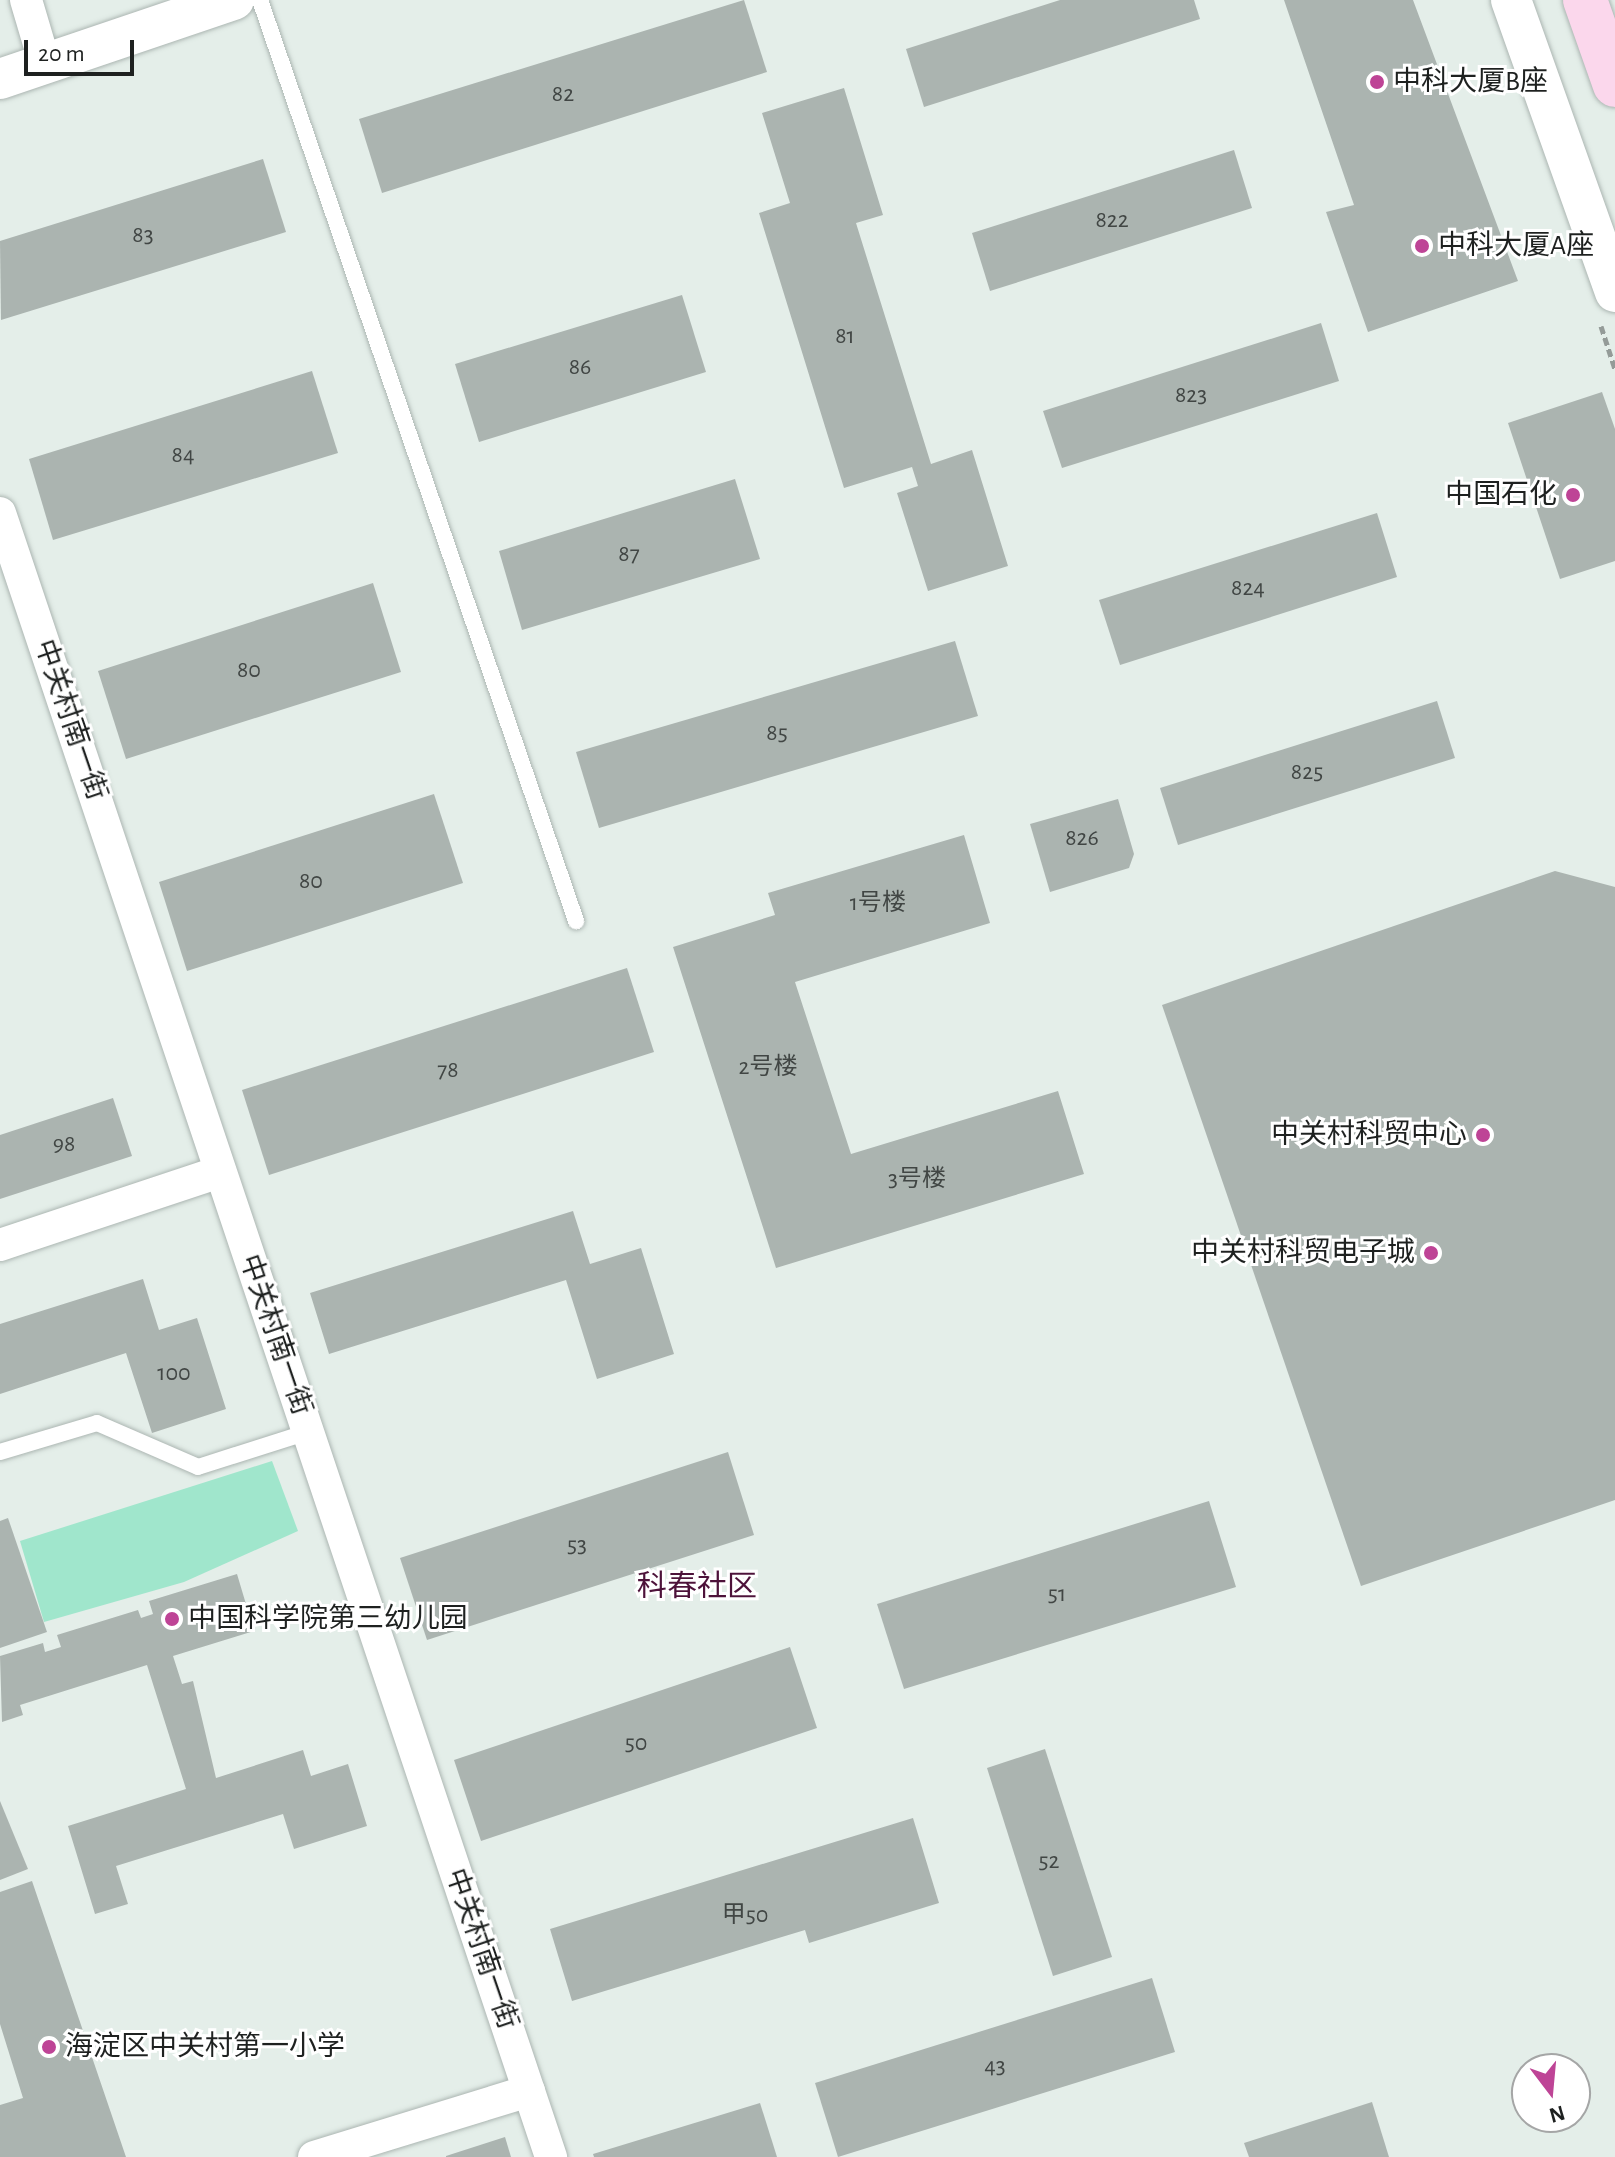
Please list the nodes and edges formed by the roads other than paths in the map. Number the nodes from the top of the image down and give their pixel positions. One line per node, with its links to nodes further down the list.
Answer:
1 (26, 0): 6 (street)
2 (234, 0): 6 (street)
3 (260, 0): 11 (lane)
4 (1511, 0): 9 (street)
5 (1585, 0): 8 (main road)
6 (45, 64): 7 (street)
7 (0, 79)
8 (1615, 85)
9 (1615, 292)
10 (0, 513): 12 (street, 中关村南一街)
11 (576, 921)
12 (220, 1172): 13 (street); 14 (street, 中关村南一街)
13 (0, 1245)
14 (308, 1432): 15 (lane); 16 (street, 中关村南一街)
15 (0, 1452)
16 (529, 2091): 17 (street); 18 (street, 中关村南一街)
17 (314, 2157)
18 (551, 2157)

